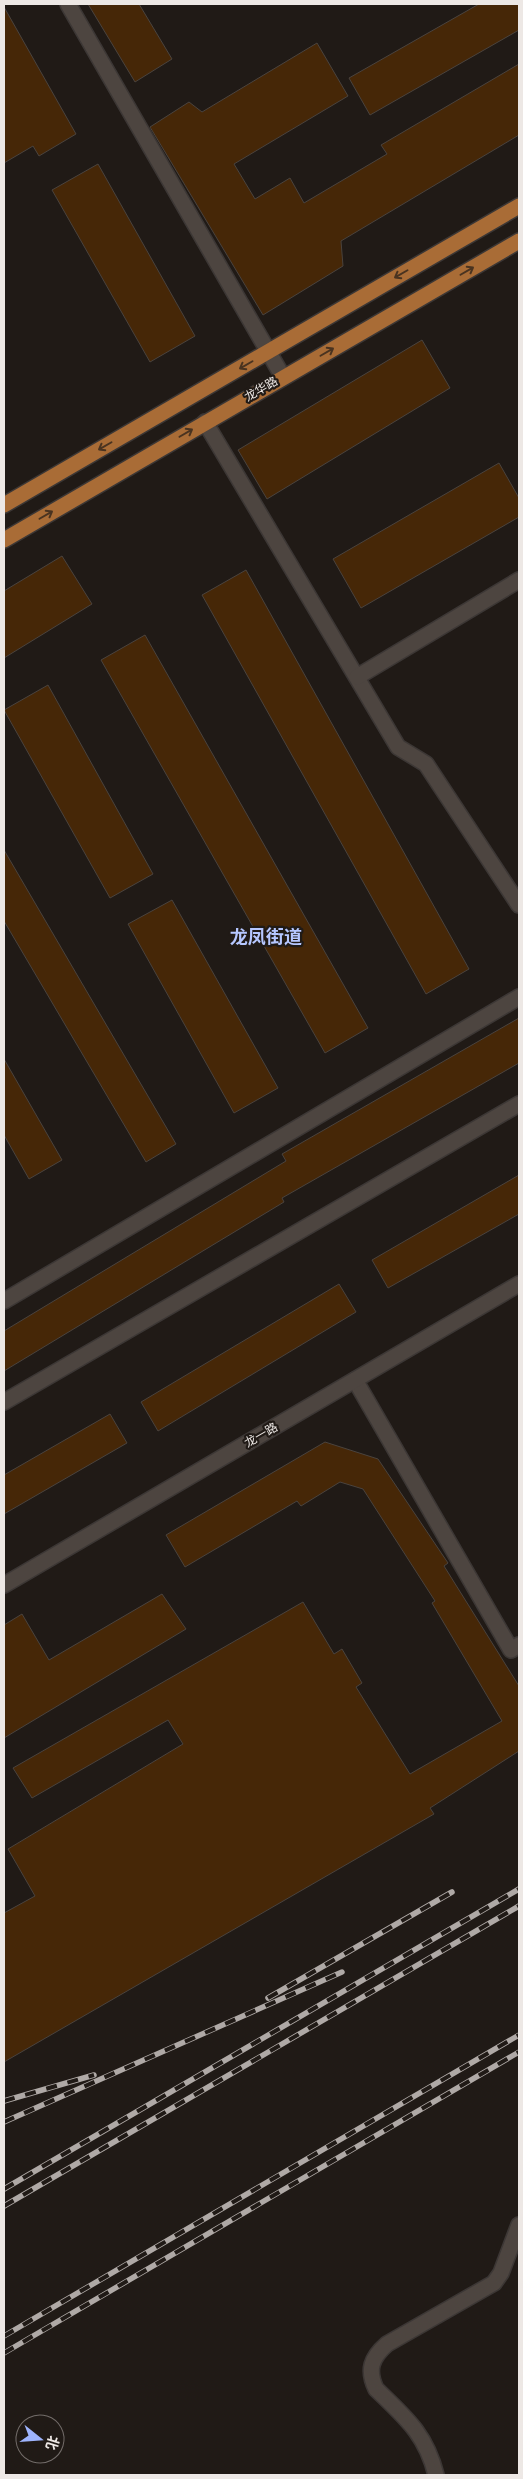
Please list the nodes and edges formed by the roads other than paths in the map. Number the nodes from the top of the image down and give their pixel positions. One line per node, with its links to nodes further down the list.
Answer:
1 (68, 4): 4 (street)
2 (519, 206): 4 (main road, one-way to 4)
3 (519, 241): 5 (main road, 龙华路, one-way to 3)
4 (269, 351): 5 (street); 7 (main road, one-way to 7)
5 (283, 376): 6 (main road, 龙华路)
6 (205, 422): 8 (main road, 龙华路, one-way to 6); 10 (street)
7 (4, 505)
8 (4, 540)
9 (519, 580): 10 (street)
10 (357, 677): 11 (street)
11 (513, 883): 12 (street)
12 (519, 905)
13 (519, 997): 16 (street)
14 (519, 1104): 18 (street)
15 (519, 1284): 17 (street, 龙一路)
16 (4, 1302)
17 (355, 1380): 19 (street, 龙一路); 20 (street)
18 (4, 1402)
19 (4, 1585)
20 (519, 1645)
21 (519, 2225): 22 (street)
22 (436, 2475)

